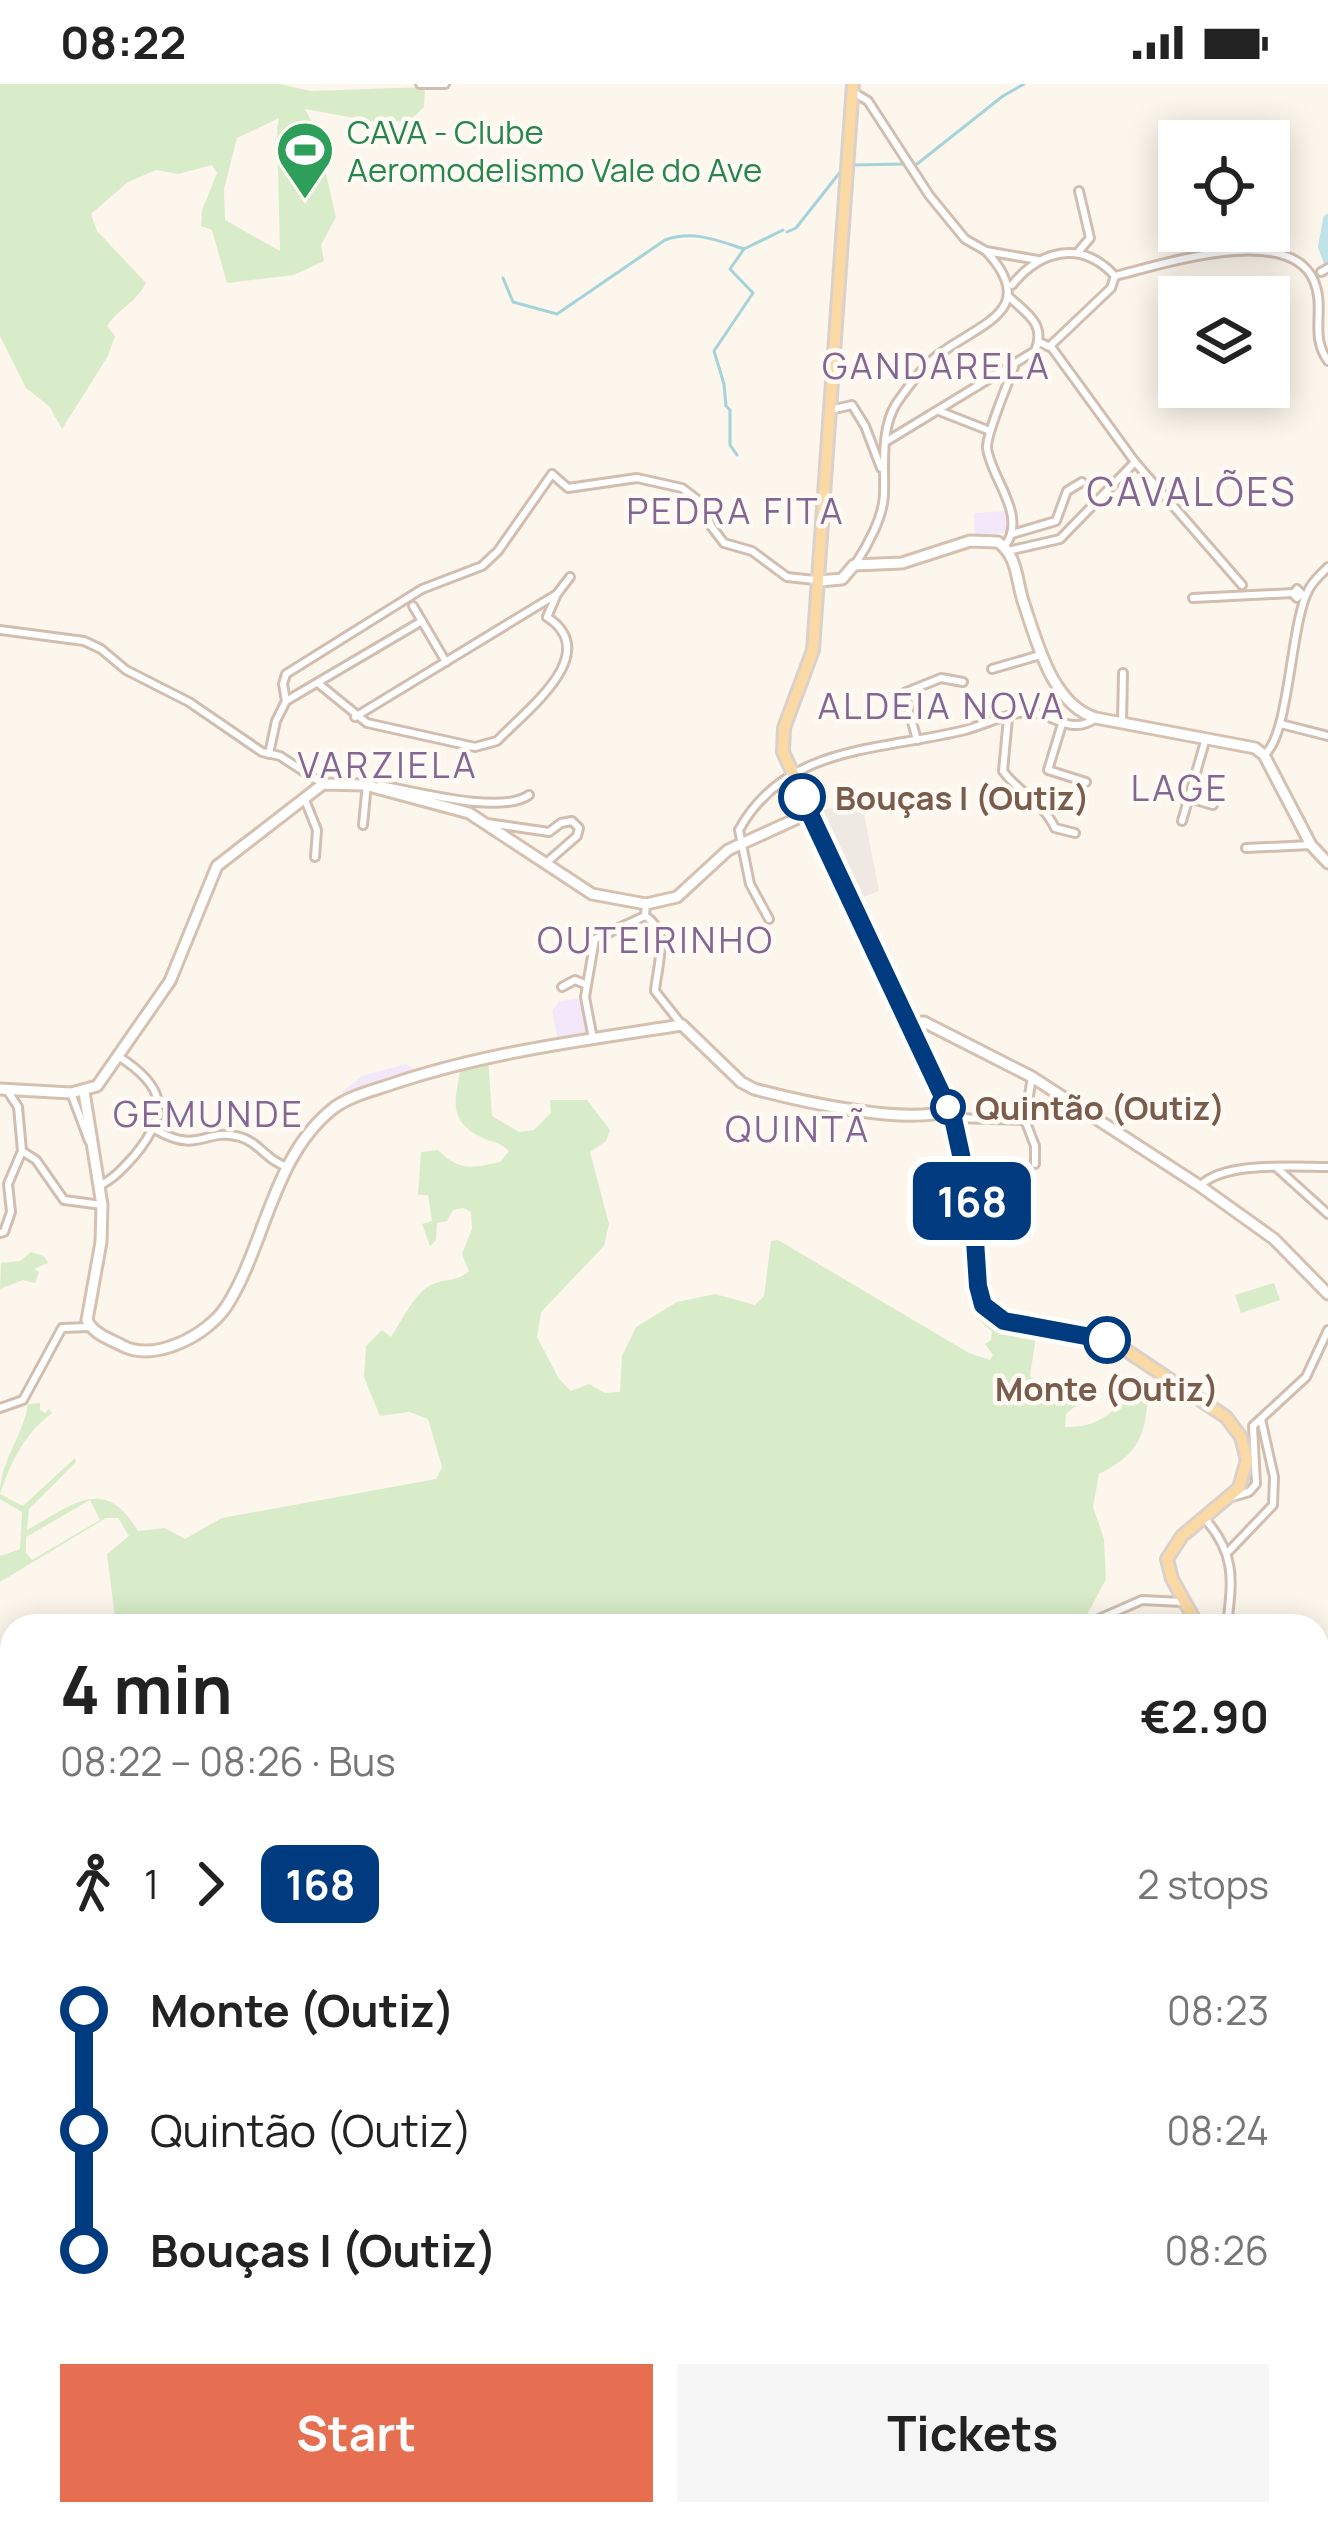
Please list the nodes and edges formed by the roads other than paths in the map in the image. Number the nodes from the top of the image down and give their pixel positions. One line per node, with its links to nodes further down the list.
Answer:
1 (420, 84): 2 (street)
2 (445, 84)
3 (853, 88): 5 (street); 14 (main road)
4 (1079, 191): 6 (street)
5 (986, 250): 7 (street); 9 (street)
6 (1079, 251): 7 (street); 8 (street)
7 (1038, 260): 9 (street)
8 (1115, 276): 11 (street); 12 (street)
9 (1010, 291): 10 (street); 17 (street)
10 (1039, 342): 11 (street); 13 (street)
11 (1050, 346): 18 (street)
12 (1328, 361)
13 (1015, 363): 15 (street); 16 (street)
14 (830, 410): 19 (street); 27 (main road)
15 (939, 410): 16 (street); 17 (street)
16 (990, 430): 21 (street)
17 (887, 441): 19 (street)
18 (1135, 462): 22 (street); 28 (street)
19 (882, 468): 23 (street)
20 (1082, 482): 21 (street)
21 (1012, 534): 22 (street)
22 (1007, 549): 23 (street); 37 (street)
23 (854, 565): 27 (street)
24 (1328, 567): 26 (street)
25 (570, 577): 29 (street)
26 (1324, 578): 30 (street)
27 (819, 581): 43 (street); 55 (main road)
28 (1242, 585)
29 (557, 594): 33 (street); 34 (street)
30 (1300, 594): 31 (street); 49 (street)
31 (1192, 598)
32 (413, 606): 35 (street)
33 (522, 616): 34 (street); 38 (street)
34 (547, 617): 44 (street)
35 (422, 621): 38 (street); 42 (street)
36 (0, 630): 53 (street)
37 (1044, 654): 39 (street); 46 (street)
38 (446, 662): 44 (street)
39 (992, 669)
40 (1123, 673): 47 (street)
41 (963, 682): 52 (street)
42 (319, 683): 43 (street); 44 (street)
43 (286, 701): 53 (street)
44 (355, 717)
45 (1008, 718): 48 (street); 52 (street); 68 (street)
46 (1096, 718): 47 (street); 48 (street)
47 (1122, 721): 50 (street)
48 (1062, 724): 56 (street)
49 (1281, 724): 51 (street); 54 (street)
50 (1206, 736): 54 (street); 62 (street)
51 (1328, 736)
52 (917, 740): 55 (street)
53 (269, 754): 57 (street)
54 (1264, 755): 69 (street)
55 (790, 773): 64 (main road); 70 (street)
56 (1086, 782)
57 (323, 784): 58 (street); 61 (street)
58 (365, 785): 60 (street); 66 (street); 67 (street)
59 (1165, 791): 62 (street)
60 (529, 795)
61 (303, 797): 72 (street); 82 (street)
62 (1189, 800): 63 (street); 65 (street)
63 (1213, 805)
64 (805, 814): 70 (street); 79 (main road)
65 (1182, 821)
66 (487, 823): 73 (street); 73 (street)
67 (363, 824)
68 (1075, 833)
69 (1311, 845): 71 (street); 74 (street)
70 (737, 847): 75 (street); 76 (street)
71 (1246, 848)
72 (316, 857)
73 (546, 863): 75 (street)
74 (1328, 863)
75 (645, 910): 77 (street); 80 (street)
76 (769, 919)
77 (587, 985): 78 (street); 81 (street)
78 (562, 987)
79 (909, 1023): 83 (street); 87 (main road)
80 (682, 1025): 81 (street); 87 (street)
81 (593, 1039): 93 (street)
82 (118, 1056): 85 (street); 89 (street)
83 (1032, 1077): 88 (street); 97 (street)
84 (3, 1090): 86 (street); 91 (street)
85 (84, 1092): 86 (street); 90 (street)
86 (71, 1093): 90 (street)
87 (951, 1114): 88 (street); 106 (main road)
88 (1025, 1120): 92 (street)
89 (156, 1130): 93 (street); 96 (street)
90 (94, 1148): 96 (street)
91 (22, 1150): 98 (street); 100 (street)
92 (1035, 1164)
93 (288, 1167): 102 (street)
94 (1276, 1167): 95 (street); 97 (street); 99 (street)
95 (1328, 1167)
96 (99, 1186): 98 (street)
97 (1200, 1186): 101 (street)
98 (102, 1205): 102 (street)
99 (1328, 1214)
100 (0, 1233)
101 (1328, 1294)
102 (88, 1327): 104 (street)
103 (1328, 1330): 105 (street)
104 (0, 1408)
105 (1261, 1419): 106 (street); 108 (street)
106 (1232, 1497): 107 (main road)
107 (1204, 1518): 108 (street); 109 (main road)
108 (1229, 1551): 112 (street)
109 (1184, 1601): 110 (street); 111 (main road)
110 (1110, 1614)
111 (1191, 1614)
112 (1230, 1614)

